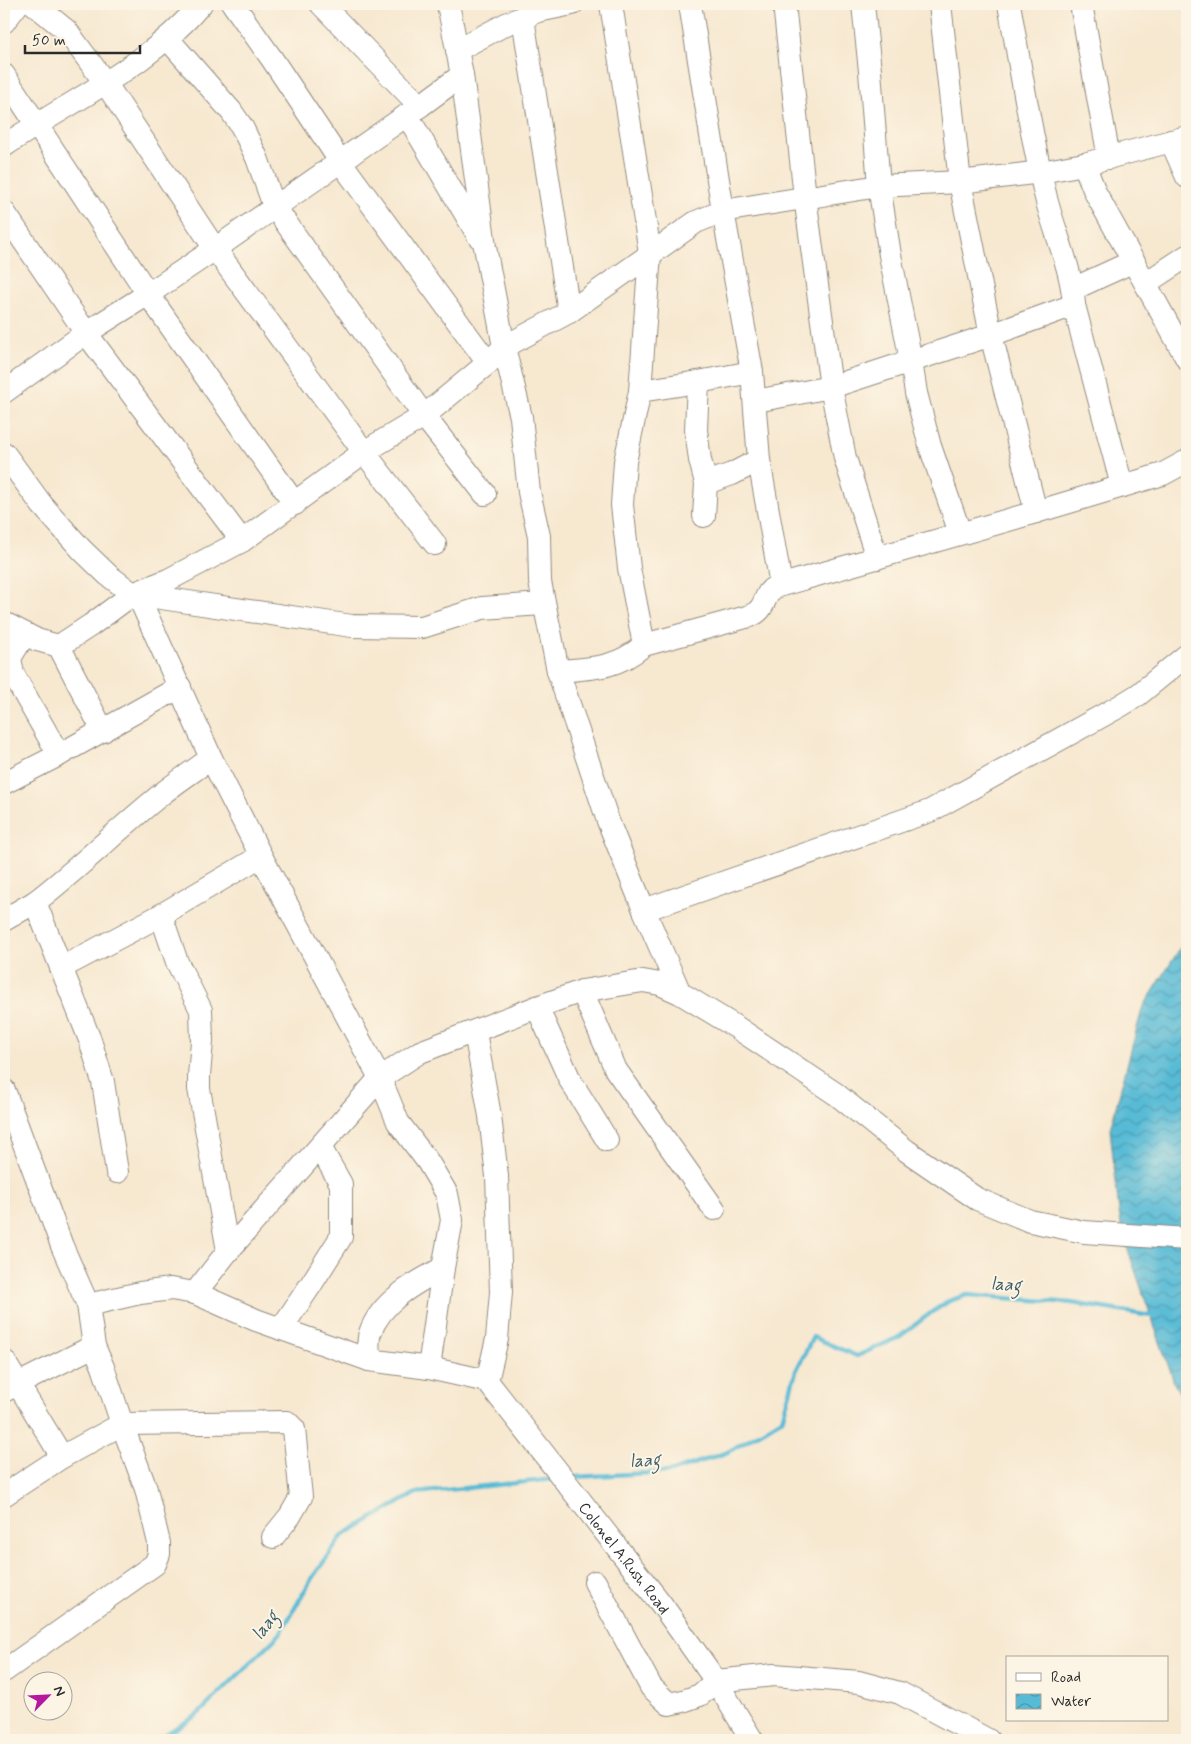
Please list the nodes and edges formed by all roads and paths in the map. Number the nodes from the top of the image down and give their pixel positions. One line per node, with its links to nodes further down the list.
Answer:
1 (18, 4): 16 (street)
2 (34, 4): 21 (street)
3 (201, 4): 17 (street)
4 (233, 4): 27 (street)
5 (321, 4): 22 (street)
6 (448, 4): 18 (street)
7 (572, 4): 15 (street)
8 (611, 4): 39 (street)
9 (690, 4): 35 (street)
10 (784, 4): 33 (street)
11 (862, 4): 32 (street)
12 (940, 4): 31 (street)
13 (1009, 4): 29 (street)
14 (1081, 4): 26 (street)
15 (533, 11): 18 (street); 45 (street)
16 (4, 22)
17 (168, 39): 21 (street); 34 (street)
18 (457, 50): 20 (street)
19 (4, 75): 23 (street)
20 (462, 75): 22 (street); 37 (street)
21 (106, 84): 23 (street); 38 (street)
22 (413, 110): 27 (street); 37 (street)
23 (37, 124): 25 (street); 43 (street)
24 (1179, 139): 26 (street); 30 (street)
25 (4, 146)
26 (1109, 158): 28 (street)
27 (340, 161): 34 (street); 51 (street)
28 (1084, 164): 29 (street); 41 (street)
29 (1041, 172): 31 (street); 44 (street)
30 (1187, 177)
31 (960, 182): 32 (street); 47 (street)
32 (879, 186): 33 (street); 50 (street)
33 (805, 197): 35 (street); 54 (street)
34 (274, 206): 38 (street); 58 (street)
35 (723, 211): 39 (street); 52 (street)
36 (4, 212): 46 (street)
37 (484, 246): 48 (street)
38 (215, 249): 43 (street); 59 (street)
39 (650, 253): 45 (street); 55 (street)
40 (1187, 256): 42 (street)
41 (1134, 261): 42 (street); 44 (street)
42 (1146, 283): 49 (street)
43 (148, 294): 46 (street); 66 (street)
44 (1074, 297): 47 (street); 64 (street)
45 (569, 312): 48 (street)
46 (86, 333): 56 (street); 70 (street)
47 (991, 335): 50 (street); 67 (street)
48 (504, 346): 51 (street); 75 (street)
49 (1187, 359)
50 (911, 361): 54 (street); 69 (street)
51 (488, 363): 58 (street)
52 (752, 372): 53 (street); 57 (street)
53 (698, 382): 55 (street); 63 (street)
54 (831, 387): 57 (street); 72 (street)
55 (640, 391): 78 (street)
56 (4, 392)
57 (756, 401): 61 (street)
58 (424, 416): 59 (street); 65 (street)
59 (364, 452): 66 (street); 71 (street)
60 (4, 453): 74 (street)
61 (759, 460): 63 (street); 73 (street)
62 (1187, 461): 64 (street)
63 (706, 483): 68 (street)
64 (1122, 486): 67 (street)
65 (485, 494)
66 (295, 504): 70 (street)
67 (1036, 512): 69 (street)
68 (704, 516)
69 (960, 533): 72 (street)
70 (242, 541): 74 (street)
71 (435, 544)
72 (876, 558): 73 (street)
73 (781, 585): 78 (street)
74 (133, 594): 75 (street); 79 (street); 82 (street)
75 (543, 604): 81 (street)
76 (4, 623): 77 (street)
77 (25, 634): 79 (street); 84 (street)
78 (644, 645): 81 (street)
79 (58, 646): 83 (street)
80 (1187, 655): 89 (street)
81 (558, 671): 89 (street)
82 (180, 687): 83 (street); 85 (street)
83 (103, 731): 84 (street)
84 (59, 755): 86 (street)
85 (211, 758): 87 (street); 88 (street)
86 (4, 783)
87 (261, 856): 90 (street); 97 (street)
88 (35, 902): 91 (street); 92 (street)
89 (644, 910): 94 (street)
90 (161, 916): 92 (street); 104 (street)
91 (4, 920)
92 (61, 968): 101 (street)
93 (582, 991): 94 (street); 95 (street); 102 (street)
94 (680, 993): 103 (street)
95 (536, 1007): 96 (street); 99 (street)
96 (475, 1032): 97 (street); 113 (street)
97 (380, 1078): 100 (street); 105 (street)
98 (4, 1090): 107 (street)
99 (607, 1140)
100 (320, 1146): 104 (street); 108 (street)
101 (117, 1172)
102 (714, 1209)
103 (1187, 1239)
104 (228, 1251): 106 (street)
105 (443, 1268): 110 (street); 112 (street)
106 (195, 1293): 107 (street); 108 (street)
107 (88, 1305): 109 (street)
108 (280, 1328): 110 (street)
109 (94, 1346): 114 (street); 115 (street)
110 (369, 1360): 112 (street)
111 (4, 1361): 114 (street)
112 (429, 1368): 113 (street)
113 (487, 1381): 121 (street, Colonel A.Rush Road)
114 (11, 1388): 116 (street)
115 (122, 1424): 116 (street); 118 (street); 120 (street)
116 (62, 1457): 117 (street)
117 (4, 1495)
118 (273, 1537)
119 (595, 1582): 121 (street)
120 (4, 1671)
121 (716, 1681): 122 (street, Colonel A.Rush Road); 123 (street)
122 (752, 1740)
123 (988, 1740)

